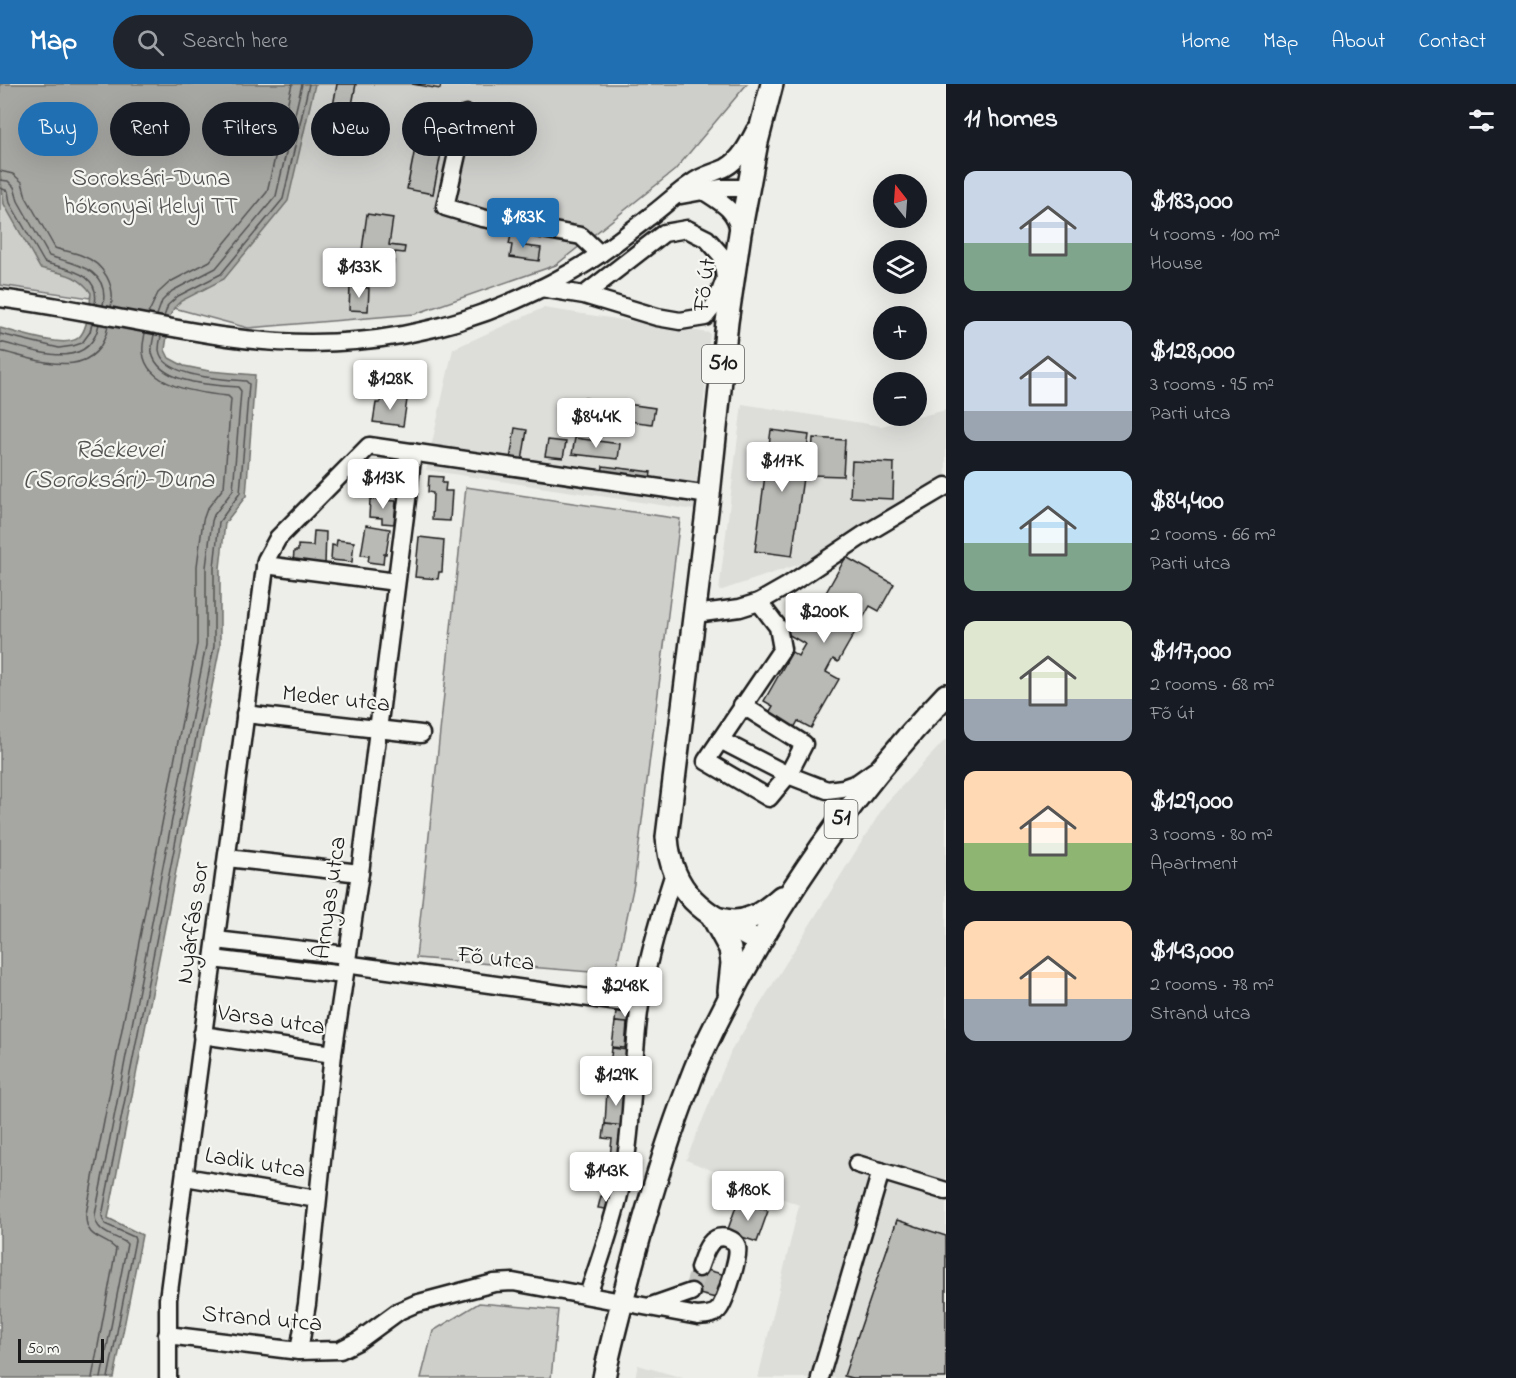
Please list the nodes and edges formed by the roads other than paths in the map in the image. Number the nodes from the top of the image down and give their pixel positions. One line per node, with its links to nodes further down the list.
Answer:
1 (772, 84): 2 (main road, Fő út / 510)
2 (765, 110): 4 (street); 5 (main road, Fő út / 510)
3 (457, 156): 9 (street)
4 (708, 174): 5 (street); 7 (street)
5 (748, 188): 6 (street); 8 (main road, Fő út / 510)
6 (702, 190): 7 (street); 8 (street)
7 (677, 195): 9 (street)
8 (740, 233): 15 (main road, Fő út / 510)
9 (600, 254): 10 (street)
10 (541, 288): 11 (street); 12 (street)
11 (584, 295): 11 (street)
12 (0, 298)
13 (413, 452): 15 (street); 16 (street, Nyárfás sor); 17 (street, Árnyas utca)
14 (946, 486): 18 (street)
15 (709, 495): 19 (main road, 510)
16 (265, 565): 17 (street); 22 (street, Nyárfás sor)
17 (396, 582): 23 (street, Árnyas utca)
18 (759, 602): 19 (street); 21 (street)
19 (695, 614): 30 (main road, 510)
20 (946, 695): 26 (main road, 51)
21 (742, 705): 25 (street); 27 (street)
22 (245, 714): 23 (street, Meder utca); 28 (street, Nyárfás sor)
23 (377, 729): 24 (street, Meder utca); 29 (street, Árnyas utca)
24 (421, 734)
25 (720, 740): 27 (street); 27 (street)
26 (890, 760): 27 (street); 31 (main road, 51)
27 (788, 775)
28 (227, 858): 29 (street); 33 (street, Nyárfás sor)
29 (360, 873): 36 (street, Árnyas utca)
30 (674, 873): 32 (main road, 510); 38 (street)
31 (797, 883): 32 (main road); 34 (main road, 51)
32 (711, 916): 34 (main road, 510); 37 (main road)
33 (216, 940): 35 (street, Nyárfás sor); 36 (street, Fő utca)
34 (759, 942): 37 (main road, 51)
35 (213, 959): 36 (street, Fő utca); 39 (street, Nyárfás sor)
36 (345, 965): 38 (street, Fő utca); 40 (street, Árnyas utca)
37 (728, 1003): 49 (main road, 51)
38 (640, 1005): 48 (street)
39 (202, 1035): 40 (street, Varsa utca); 43 (street, Nyárfás sor)
40 (333, 1054): 45 (street, Árnyas utca)
41 (857, 1164): 42 (street)
42 (880, 1171): 44 (street); 55 (street)
43 (185, 1177): 45 (street, Ladik utca); 51 (street, Nyárfás sor)
44 (946, 1191)
45 (317, 1199): 52 (street, Árnyas utca)
46 (699, 1268): 50 (street, Strand utca)
47 (691, 1292): 50 (street)
48 (588, 1295): 49 (street, Strand utca); 52 (street, Strand utca)
49 (623, 1300): 50 (street, Strand utca); 54 (main road, 51)
50 (650, 1307)
51 (167, 1335): 52 (street, Strand utca); 53 (street, Nyárfás sor)
52 (299, 1352)
53 (168, 1378)
54 (604, 1378)
55 (820, 1378)

